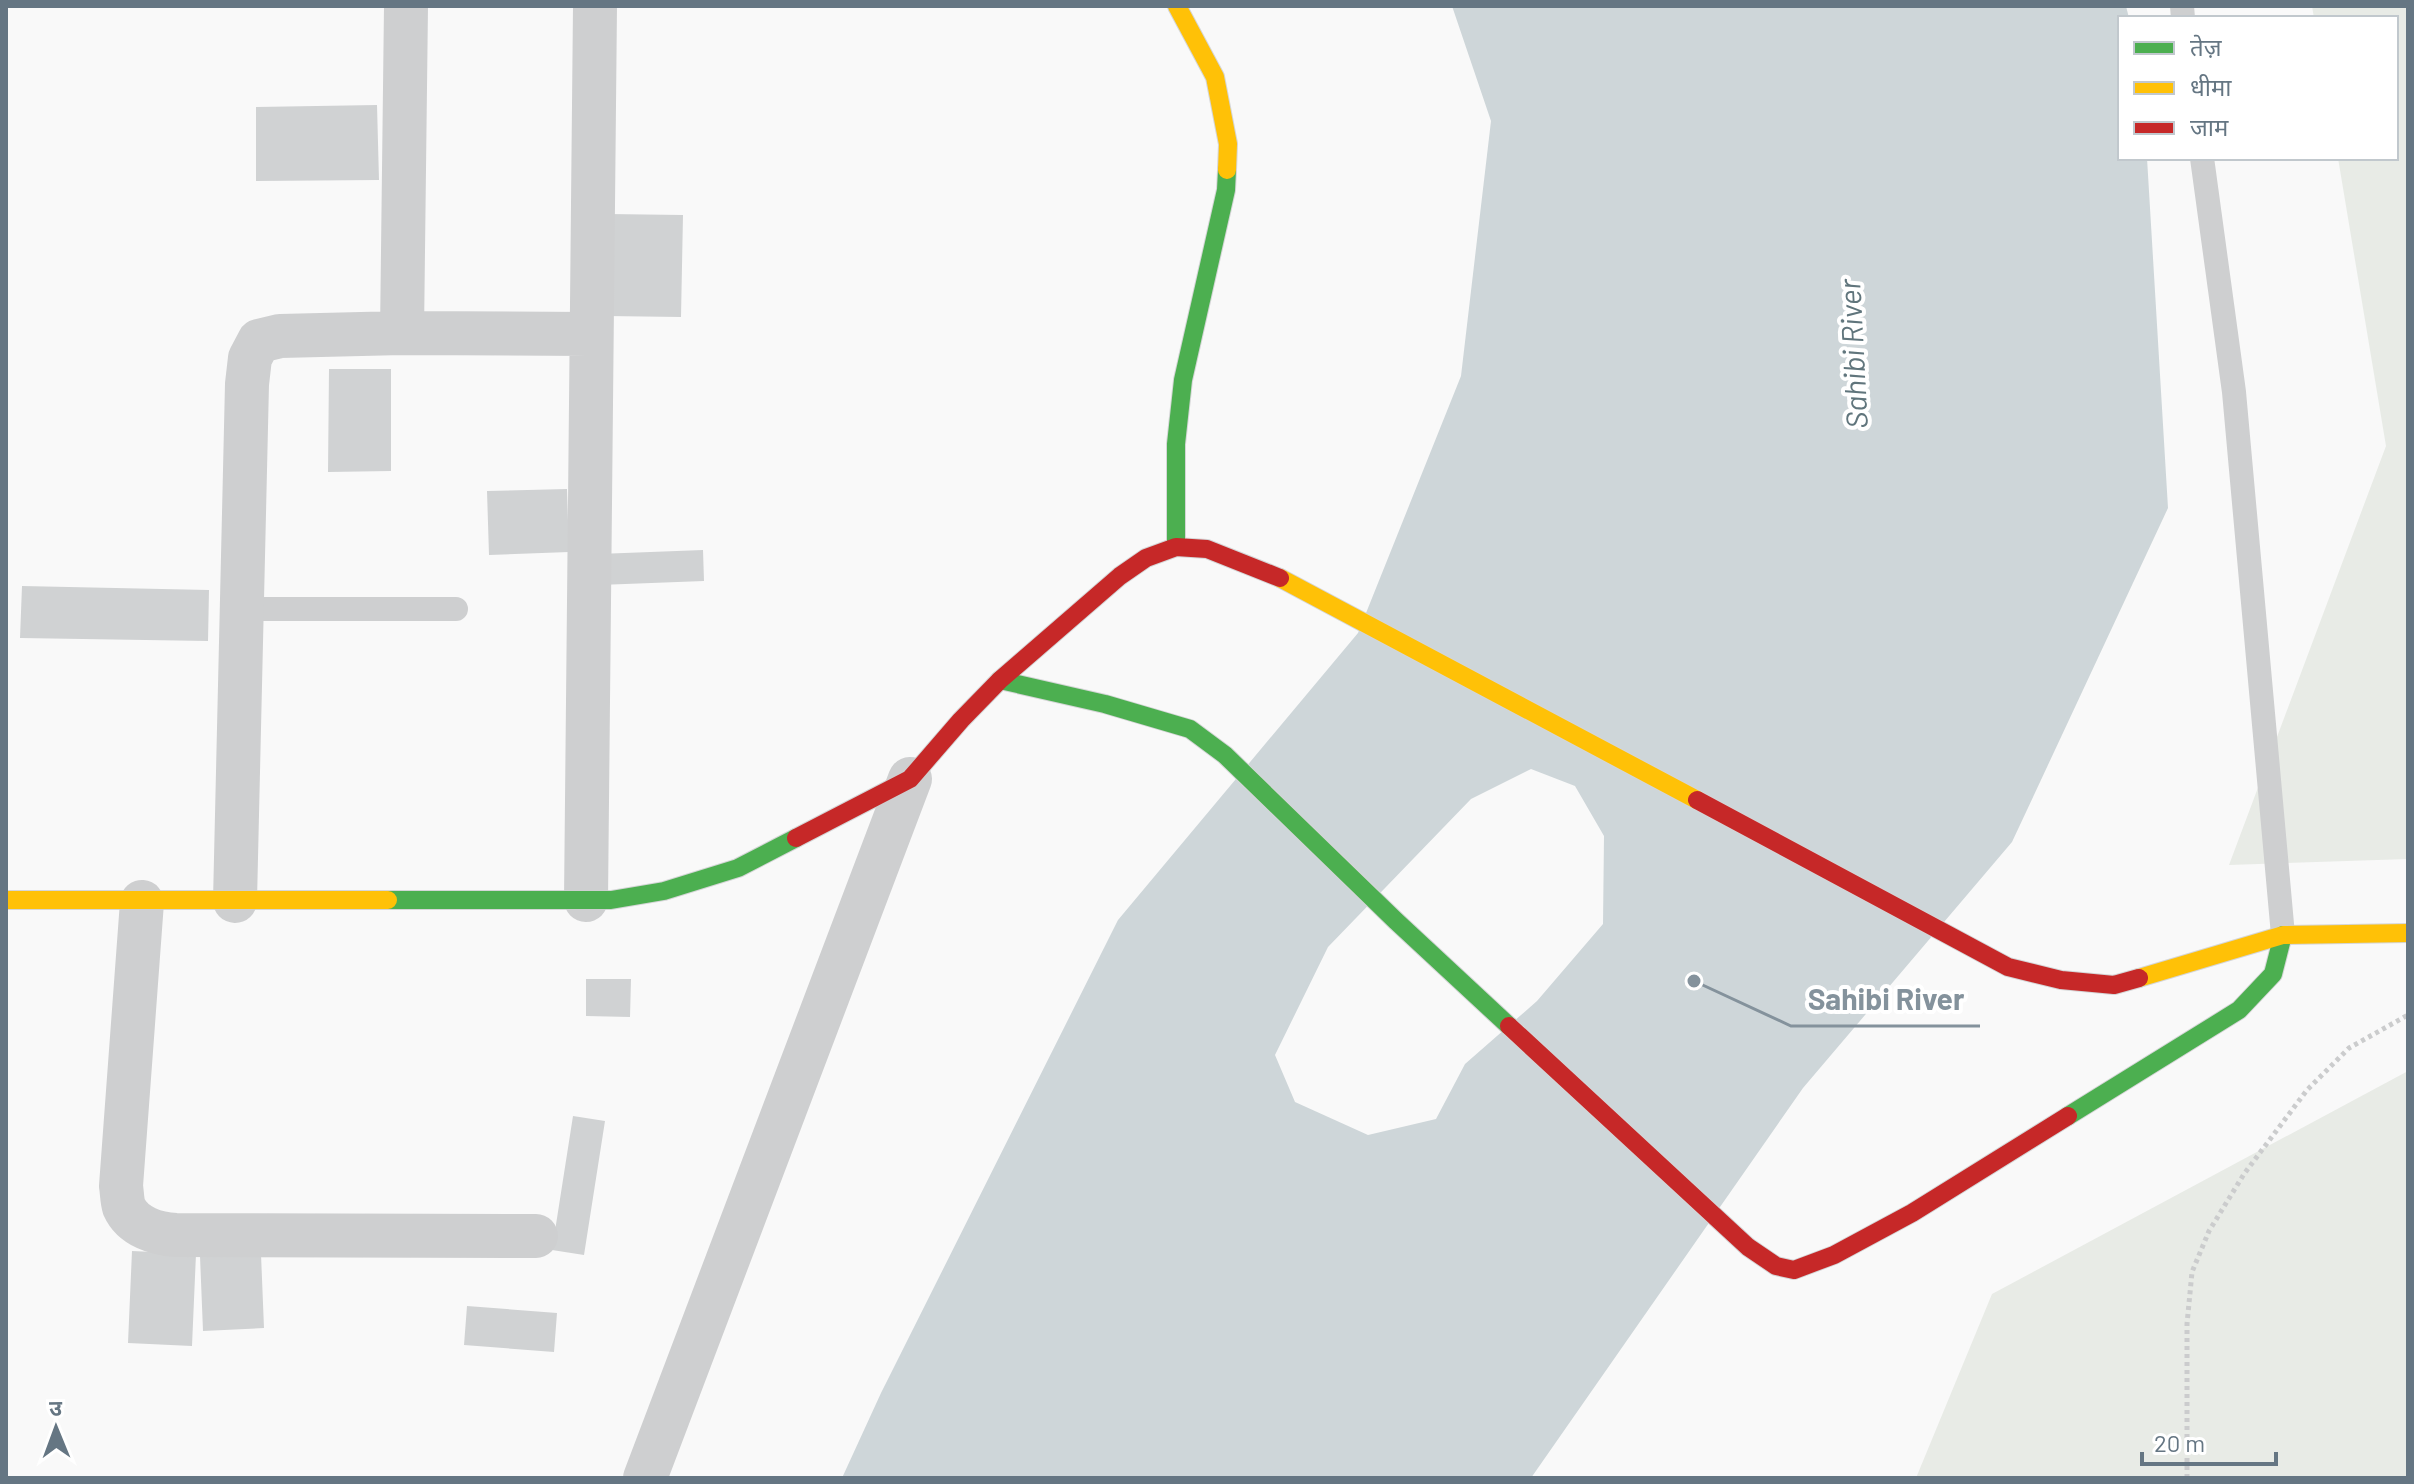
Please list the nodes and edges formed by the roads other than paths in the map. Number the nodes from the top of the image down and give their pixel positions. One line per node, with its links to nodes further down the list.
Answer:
1 (406, 6): 5 (street)
2 (595, 6): 6 (street)
3 (1177, 6): 7 (street)
4 (2202, 160): 17 (lane)
5 (402, 333): 6 (street); 8 (street)
6 (590, 334): 13 (street)
7 (1176, 547): 10 (street); 17 (street)
8 (242, 609): 9 (lane); 14 (street)
9 (456, 609)
10 (1000, 680): 11 (street); 17 (street)
11 (910, 779): 13 (street); 19 (street)
12 (6, 900): 15 (street)
13 (586, 900): 14 (street)
14 (235, 901): 15 (street)
15 (142, 902): 18 (street)
16 (2408, 933): 17 (street)
17 (2283, 935)
18 (536, 1236)
19 (645, 1478)

